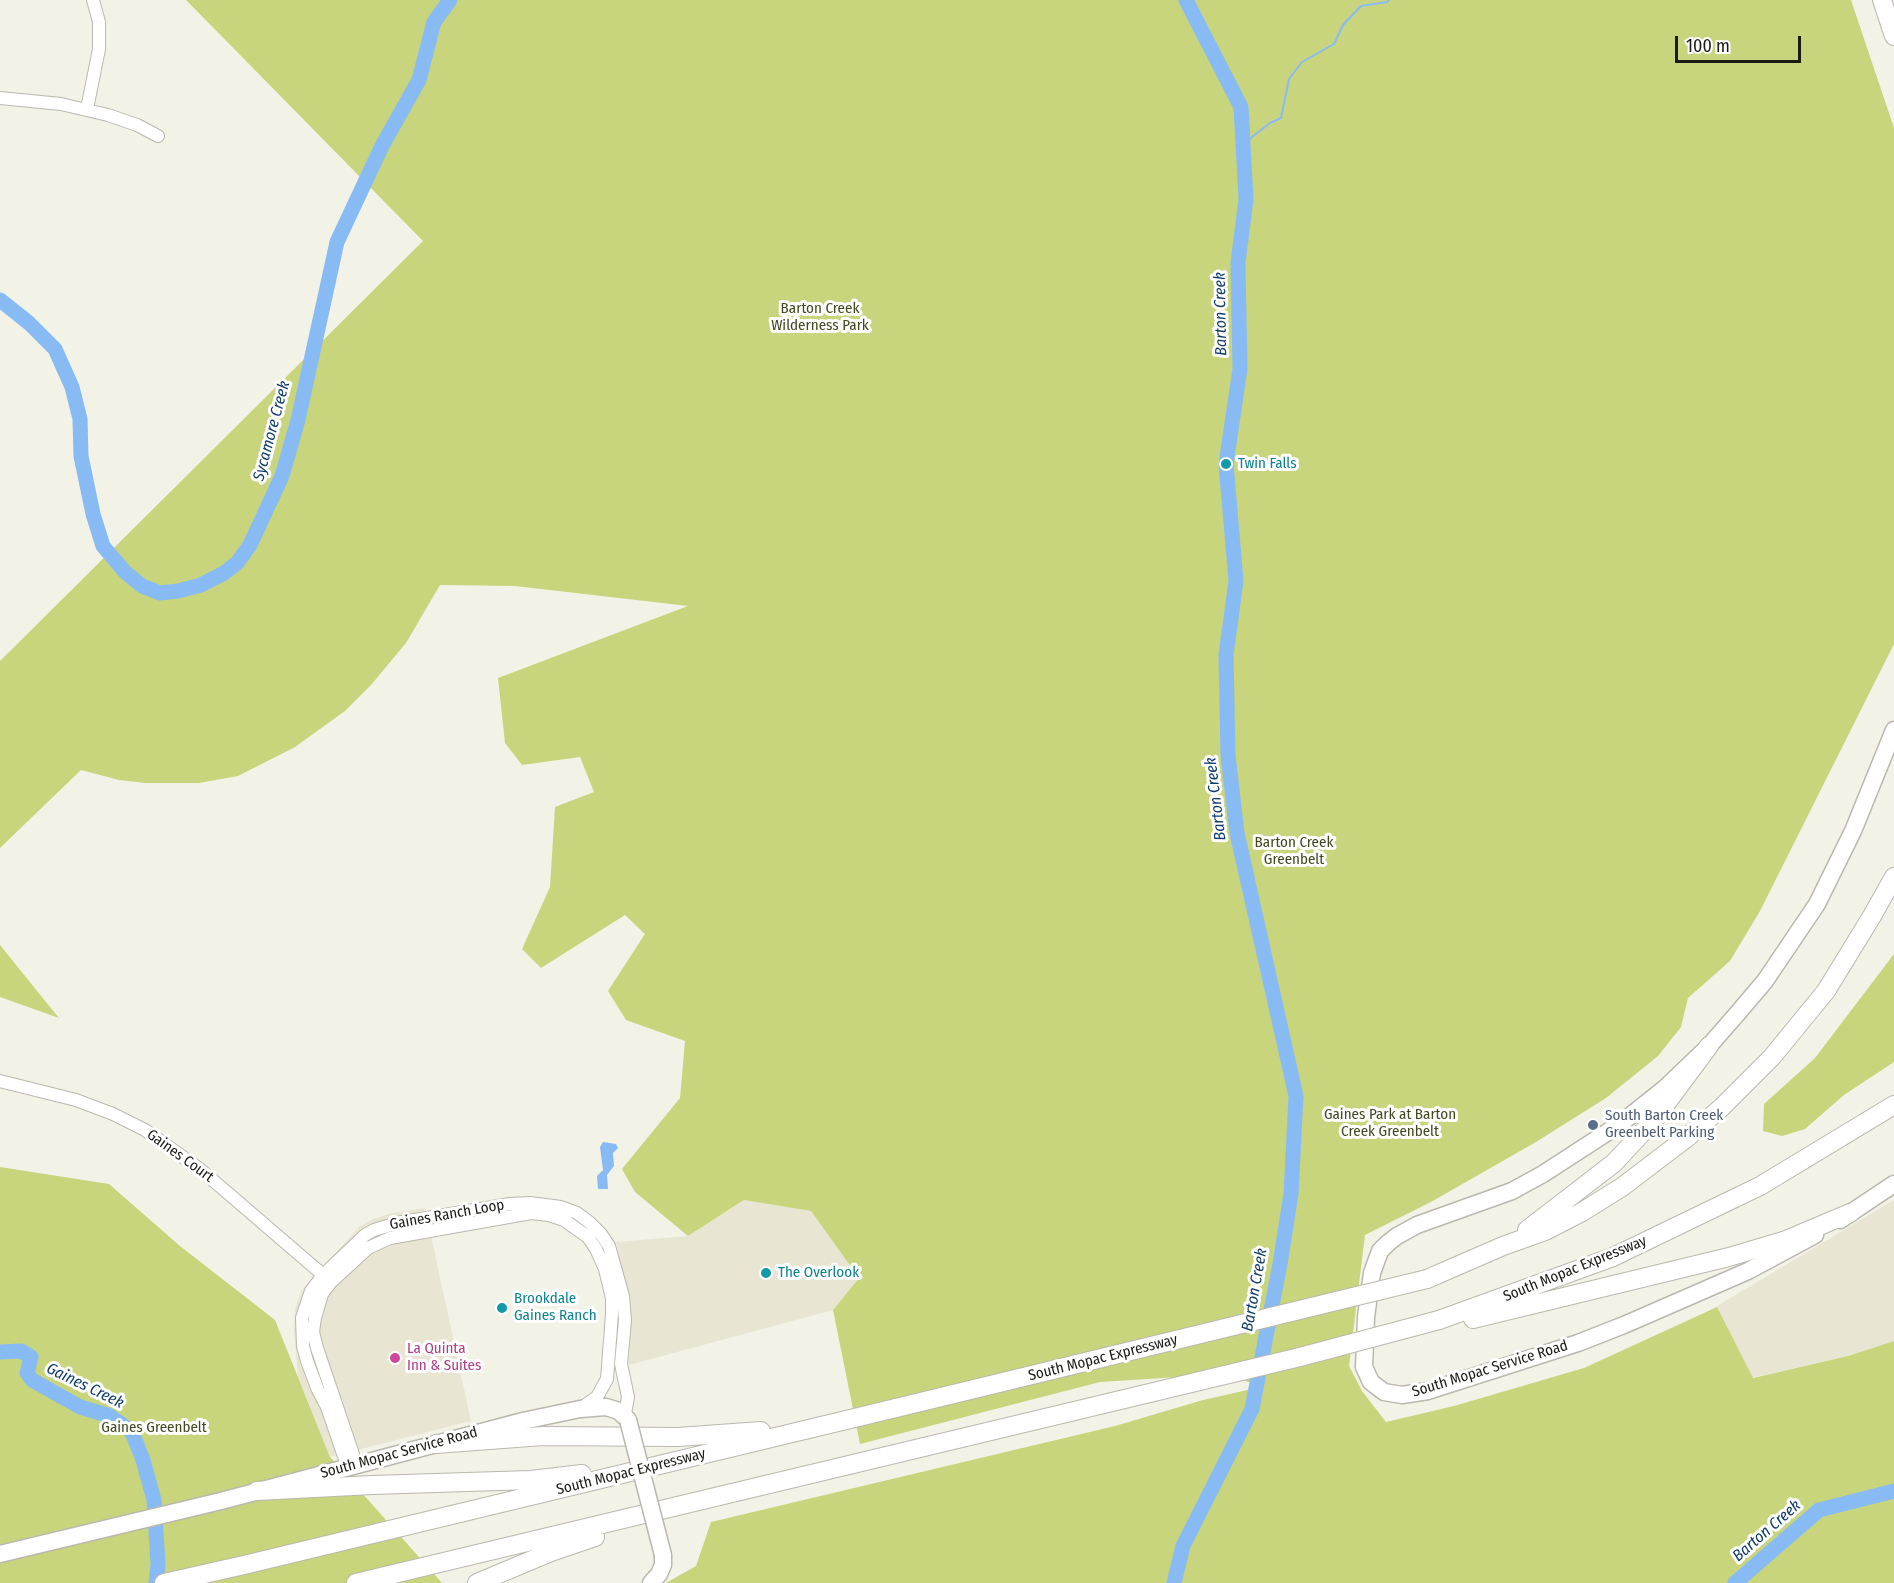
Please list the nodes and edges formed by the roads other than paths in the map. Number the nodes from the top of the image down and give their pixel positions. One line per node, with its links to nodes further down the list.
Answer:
1 (93, 0): 5 (street)
2 (1882, 0): 3 (highway)
3 (1894, 36)
4 (0, 98): 5 (street)
5 (87, 109): 6 (street)
6 (158, 136)
7 (1894, 730): 9 (main road, South Mopac Service Road)
8 (1894, 877): 14 (highway, South Mopac Expressway)
9 (1709, 1046): 13 (main road, South Mopac Service Road); 14 (highway)
10 (0, 1081): 15 (street, Gaines Court)
11 (1894, 1105): 16 (highway, South Mopac Expressway)
12 (1894, 1184): 13 (main road, South Mopac Service Road)
13 (1850, 1213): 16 (highway)
14 (1503, 1246): 20 (highway, South Mopac Expressway, bridge)
15 (327, 1279): 17 (street, Gaines Ranch Loop); 22 (street, Gaines Ranch Loop)
16 (1439, 1320): 25 (highway, South Mopac Expressway, bridge)
17 (616, 1333): 18 (street, Gaines Ranch Loop); 19 (street, Gaines Ranch Loop)
18 (580, 1409): 19 (main road, South Mopac Service Road); 21 (main road, South Mopac Service Road)
19 (626, 1417): 30 (main road, bridge)
20 (811, 1428): 21 (highway); 23 (highway, South Mopac Expressway)
21 (436, 1444): 22 (main road, South Mopac Service Road)
22 (352, 1467): 24 (main road, South Mopac Service Road)
23 (617, 1476): 24 (highway); 27 (highway, South Mopac Expressway)
24 (258, 1491): 26 (main road, South Mopac Service Road)
25 (643, 1515): 28 (highway, South Mopac Expressway); 29 (highway)
26 (0, 1554)
27 (164, 1583)
28 (356, 1583)
29 (477, 1583)
30 (651, 1583)

